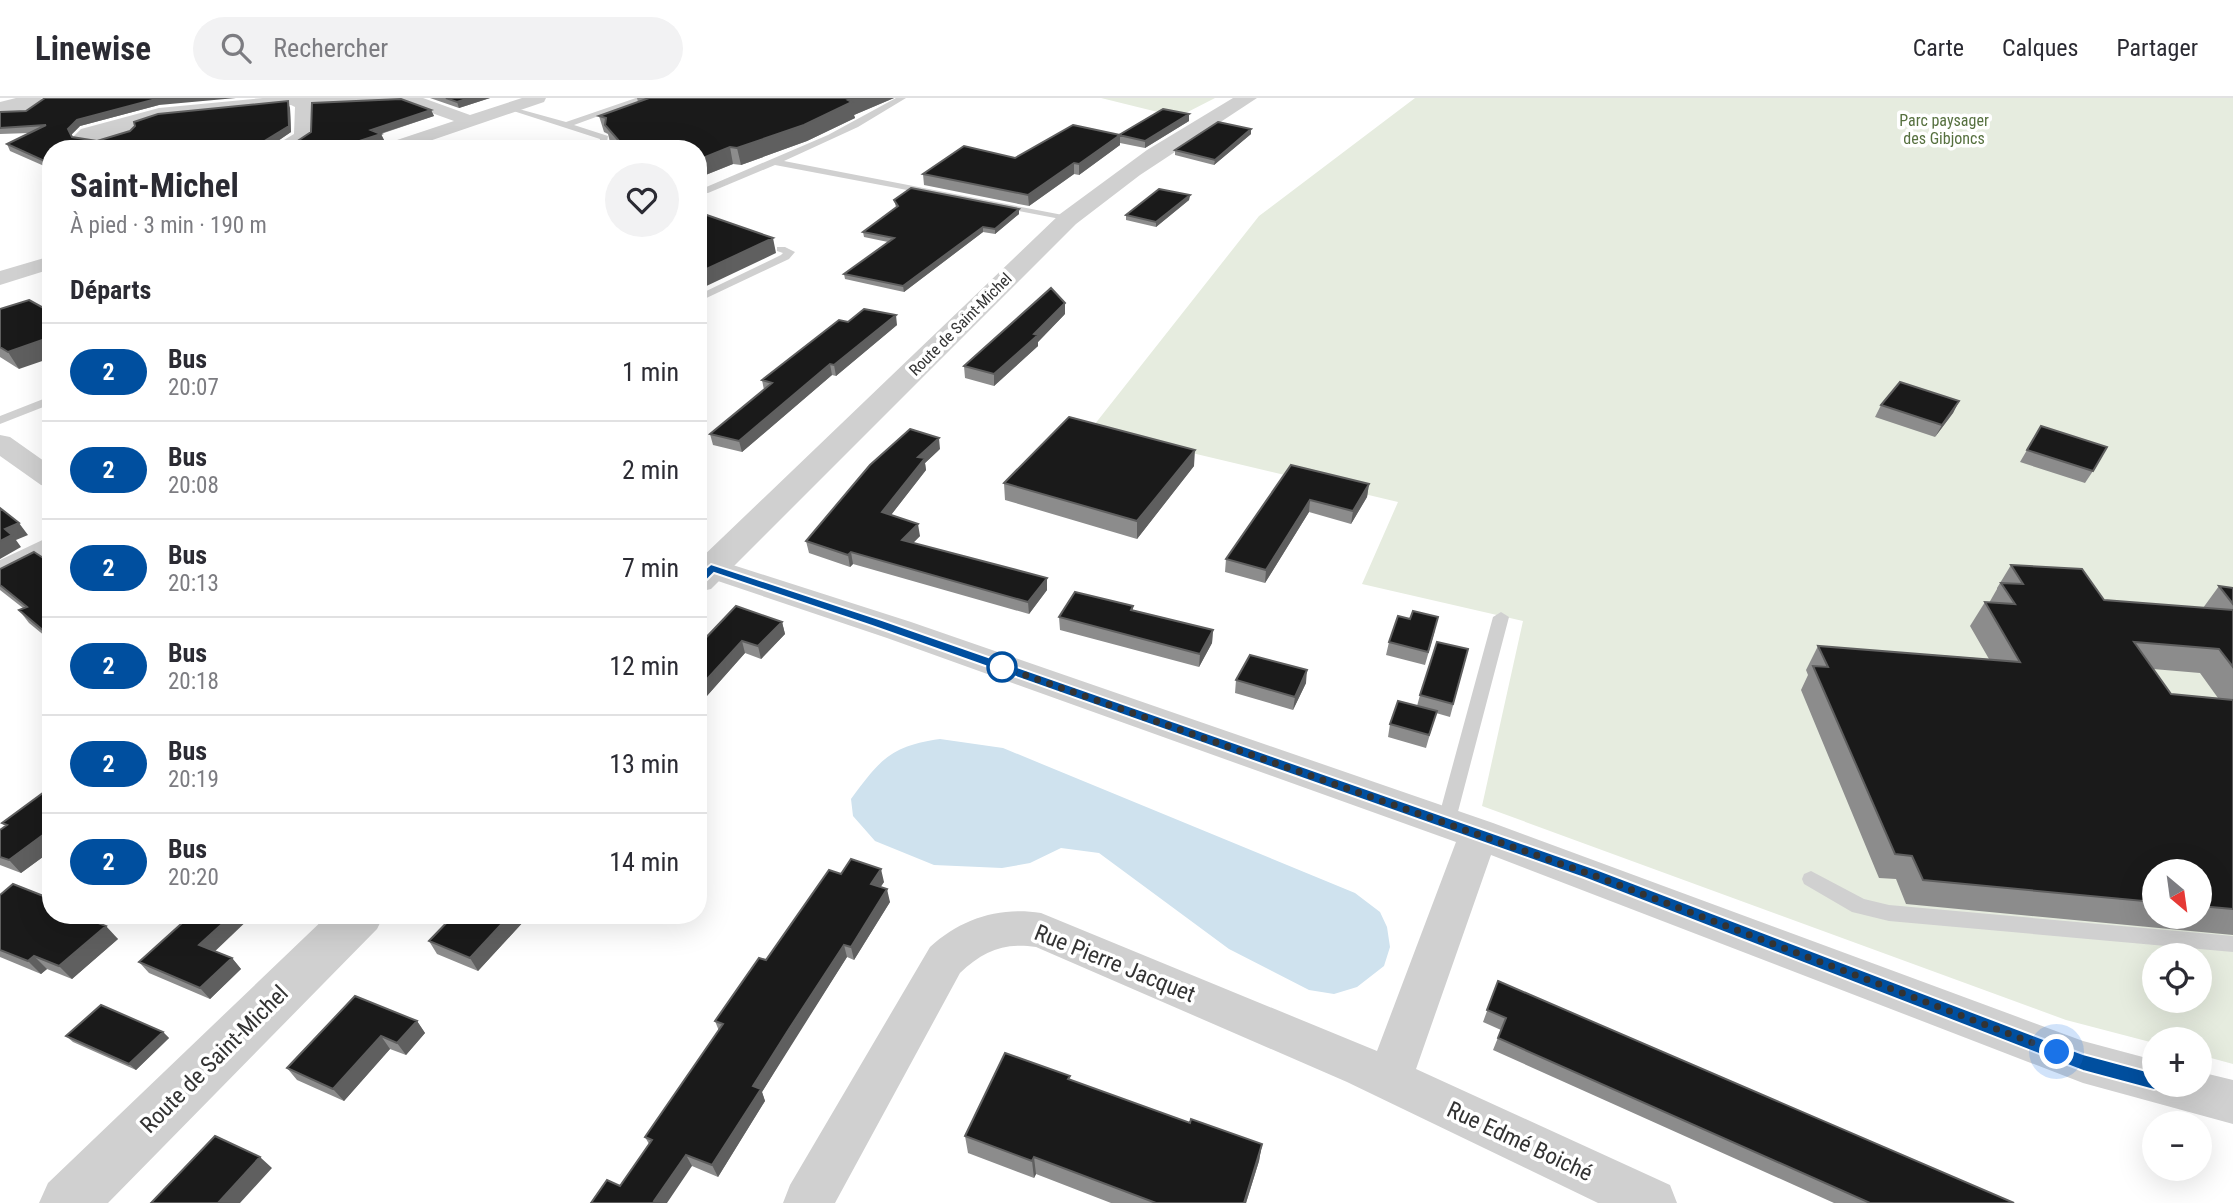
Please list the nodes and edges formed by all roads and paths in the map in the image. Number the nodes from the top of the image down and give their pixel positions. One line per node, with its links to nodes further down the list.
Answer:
1 (405, 98): 7 (street); 10 (street)
2 (538, 98): 8 (street)
3 (645, 98): 11 (lane)
4 (902, 98): 16 (lane)
5 (1247, 98): 18 (street, Route de Saint-Michel)
6 (33, 99): 9 (street)
7 (298, 100): 12 (street); 13 (street)
8 (508, 108): 10 (street); 11 (lane)
9 (0, 109)
10 (470, 121): 14 (street)
11 (566, 125): 15 (lane)
12 (115, 127)
13 (297, 140)
14 (414, 140)
15 (604, 140)
16 (774, 162): 17 (lane); 18 (lane)
17 (707, 190)
18 (1068, 219): 29 (street, Route de Saint-Michel)
19 (781, 248): 22 (lane)
20 (42, 265): 21 (street)
21 (0, 278)
22 (707, 295)
23 (42, 404): 24 (lane)
24 (0, 421)
25 (0, 443): 26 (street)
26 (42, 473)
27 (42, 550): 28 (street)
28 (0, 572)
29 (707, 573)
30 (707, 576): 32 (street)
31 (1501, 617): 32 (lane)
32 (1463, 828): 36 (street); 37 (street)
33 (1811, 879): 35 (lane)
34 (350, 924): 40 (street, Route de Saint-Michel)
35 (2233, 944)
36 (2142, 1078)
37 (1389, 1079): 41 (street, Rue Pierre Jacquet); 42 (street, Rue Edmé Boiché)
38 (2212, 1097): 39 (street)
39 (2233, 1102)
40 (68, 1203)
41 (808, 1203)
42 (1652, 1203)

